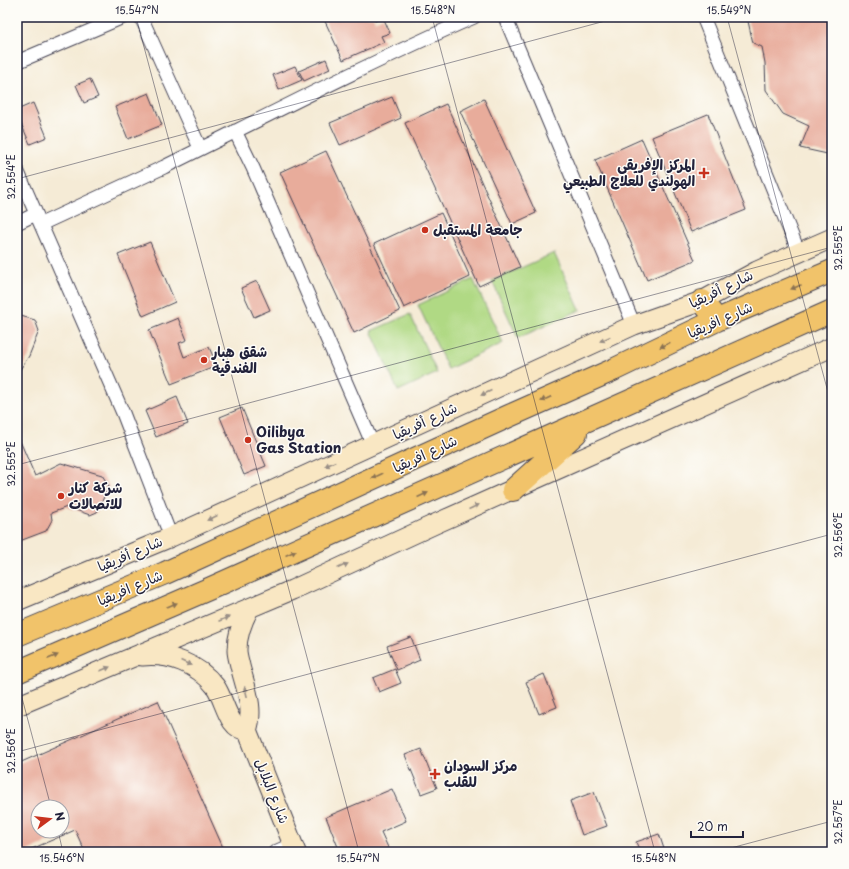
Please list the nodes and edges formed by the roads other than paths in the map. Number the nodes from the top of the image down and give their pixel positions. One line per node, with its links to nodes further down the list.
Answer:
1 (123, 17): 6 (street)
2 (141, 17): 8 (street)
3 (474, 17): 7 (street)
4 (505, 17): 18 (street)
5 (703, 17): 13 (street)
6 (17, 62)
7 (235, 131): 8 (street); 21 (street)
8 (200, 148): 10 (street)
9 (17, 170): 10 (street)
10 (38, 219): 11 (street); 23 (street)
11 (17, 223)
12 (832, 238): 13 (street, شارع أفريقيا)
13 (799, 253): 15 (street, شارع أفريقيا)
14 (832, 271): 17 (highway, شارع افريقيا, one-way to 17)
15 (702, 300): 17 (highway); 18 (street, شارع أفريقيا)
16 (832, 311): 20 (highway)
17 (717, 320): 26 (highway, شارع افريقيا, one-way to 26)
18 (634, 325): 21 (street, شارع أفريقيا, one-way to 21)
19 (832, 347): 22 (street)
20 (590, 419): 22 (highway); 28 (highway, one-way to 20)
21 (373, 445): 23 (street, شارع أفريقيا, one-way to 23)
22 (513, 490): 25 (street, one-way to 22)
23 (171, 537): 24 (street, شارع أفريقيا)
24 (17, 601)
25 (249, 609): 27 (street, one-way to 25); 30 (street, one-way to 25)
26 (17, 635)
27 (134, 657): 29 (street, one-way to 27); 30 (street, one-way to 30)
28 (17, 672)
29 (17, 706)
30 (247, 730): 31 (street, شارع البلابل)
31 (295, 848): 32 (street)
32 (275, 852)

